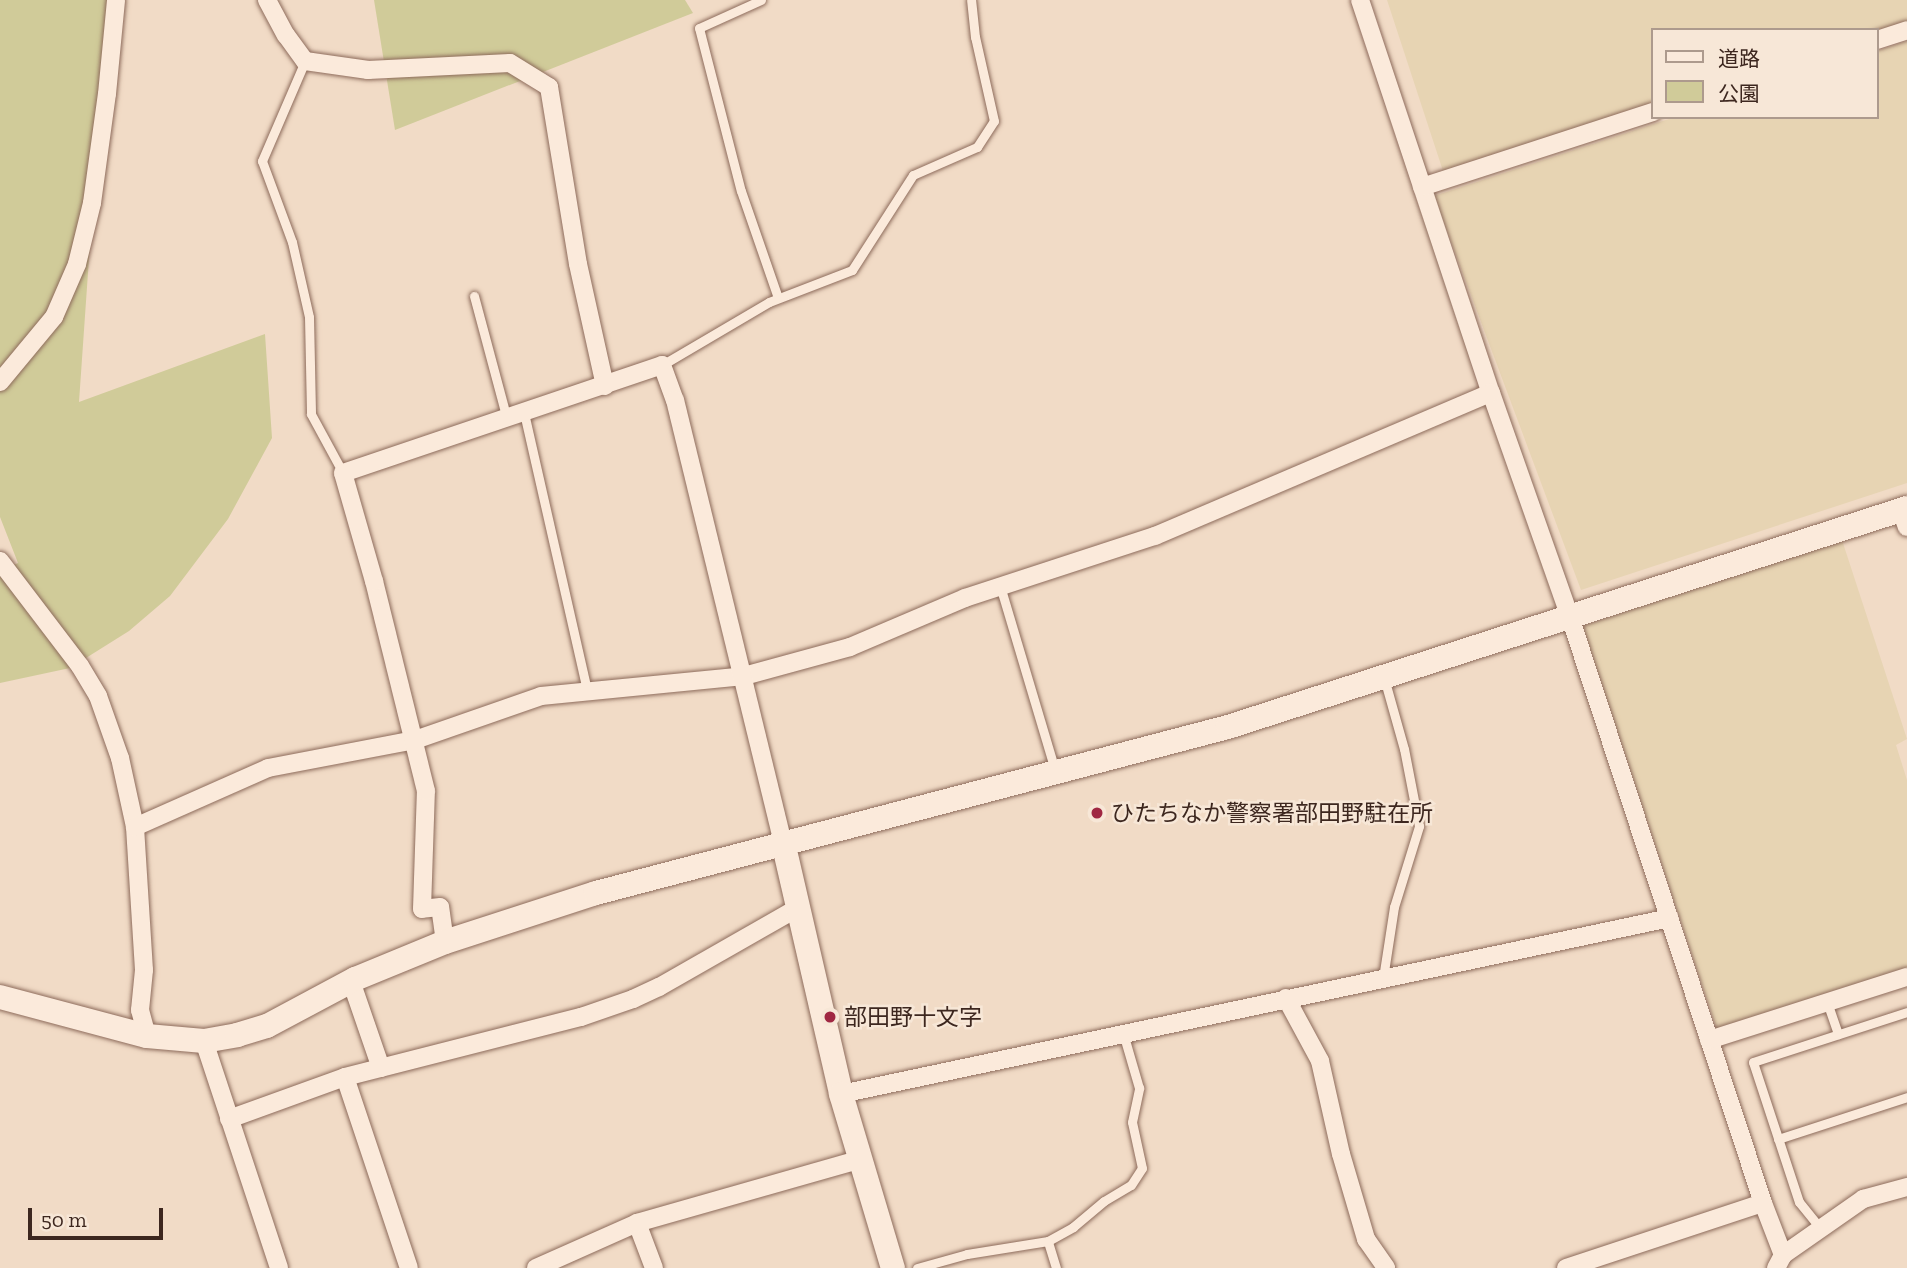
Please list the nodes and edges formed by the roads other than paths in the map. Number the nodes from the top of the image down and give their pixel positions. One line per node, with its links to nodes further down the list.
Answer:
1 (116, 0): 14 (street)
2 (267, 0): 8 (street)
3 (761, 0): 12 (lane)
4 (971, 0): 12 (lane)
5 (1360, 0): 10 (street)
6 (1907, 30): 7 (street)
7 (1879, 39)
8 (305, 61): 15 (street); 18 (lane)
9 (1652, 112): 10 (street)
10 (1422, 187): 16 (street)
11 (474, 296): 17 (lane)
12 (778, 298): 13 (lane)
13 (662, 365): 15 (street); 23 (street)
14 (0, 382)
15 (605, 386): 17 (street)
16 (1491, 393): 21 (street); 22 (street)
17 (516, 416): 18 (street); 25 (lane)
18 (343, 473): 26 (street)
19 (1905, 515): 22 (street)
20 (0, 561): 28 (street)
21 (1001, 589): 23 (street); 27 (lane)
22 (1570, 617): 24 (street); 31 (street)
23 (744, 676): 25 (street); 29 (street)
24 (1384, 678): 27 (street); 34 (lane)
25 (587, 691): 26 (street)
26 (415, 740): 28 (street); 32 (street)
27 (1056, 772): 29 (street)
28 (135, 827): 42 (street)
29 (783, 842): 30 (street); 32 (street)
30 (796, 909): 45 (street); 47 (street)
31 (1670, 918): 34 (street); 43 (street)
32 (445, 942): 35 (street)
33 (1907, 976): 38 (street)
34 (1383, 978): 37 (street)
35 (351, 981): 44 (street); 45 (street)
36 (0, 997): 42 (street)
37 (1286, 998): 40 (street); 65 (street)
38 (1827, 1002): 41 (lane); 43 (street)
39 (1907, 1012): 41 (lane)
40 (1123, 1033): 47 (street); 56 (lane)
41 (1838, 1034): 50 (lane)
42 (147, 1035): 44 (street)
43 (1709, 1040): 53 (street)
44 (204, 1041): 49 (street)
45 (381, 1068): 46 (street)
46 (345, 1077): 49 (street); 59 (street)
47 (841, 1094): 51 (street)
48 (1907, 1097): 50 (lane)
49 (229, 1119): 58 (street)
50 (1778, 1139): 55 (lane)
51 (859, 1160): 54 (street); 62 (street)
52 (1907, 1187): 55 (street)
53 (1763, 1203): 57 (street); 66 (street)
54 (637, 1223): 60 (street); 61 (street)
55 (1821, 1229): 57 (street)
56 (1048, 1241): 63 (lane); 64 (lane)
57 (1780, 1262)
58 (279, 1268)
59 (409, 1268)
60 (536, 1268)
61 (654, 1268)
62 (893, 1268)
63 (917, 1268)
64 (1056, 1268)
65 (1386, 1268)
66 (1566, 1268)

